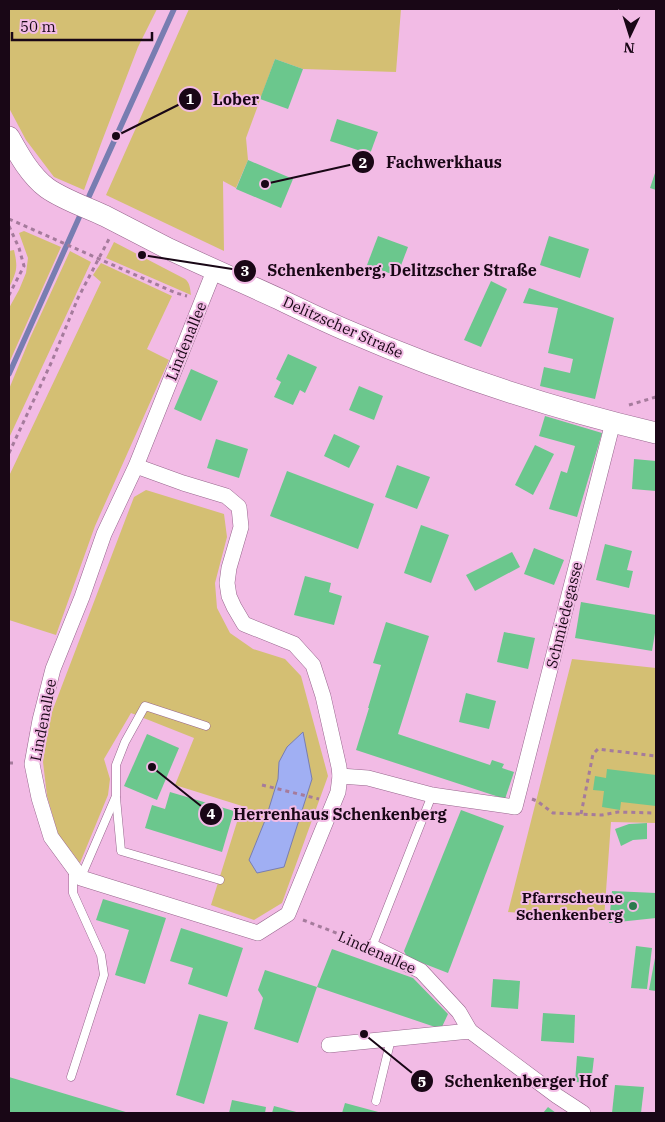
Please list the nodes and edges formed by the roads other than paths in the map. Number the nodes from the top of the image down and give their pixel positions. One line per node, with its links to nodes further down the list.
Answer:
1 (9, 137): 2 (street, Delitzscher Straße)
2 (214, 271): 3 (street, Delitzscher Straße); 5 (street, Lindenallee)
3 (618, 414): 4 (street, Delitzscher Straße); 8 (street, Schmiedegasse)
4 (656, 433)
5 (136, 466): 7 (street); 10 (street, Lindenallee)
6 (206, 726): 9 (lane)
7 (340, 776): 8 (street); 10 (street)
8 (432, 795): 12 (lane)
9 (116, 796): 10 (lane); 11 (lane)
10 (77, 873): 16 (lane)
11 (220, 880)
12 (372, 948): 13 (street, Lindenallee)
13 (470, 1031): 14 (street); 18 (street)
14 (391, 1039): 15 (street); 17 (lane)
15 (329, 1045)
16 (71, 1078)
17 (376, 1101)
18 (584, 1113)

